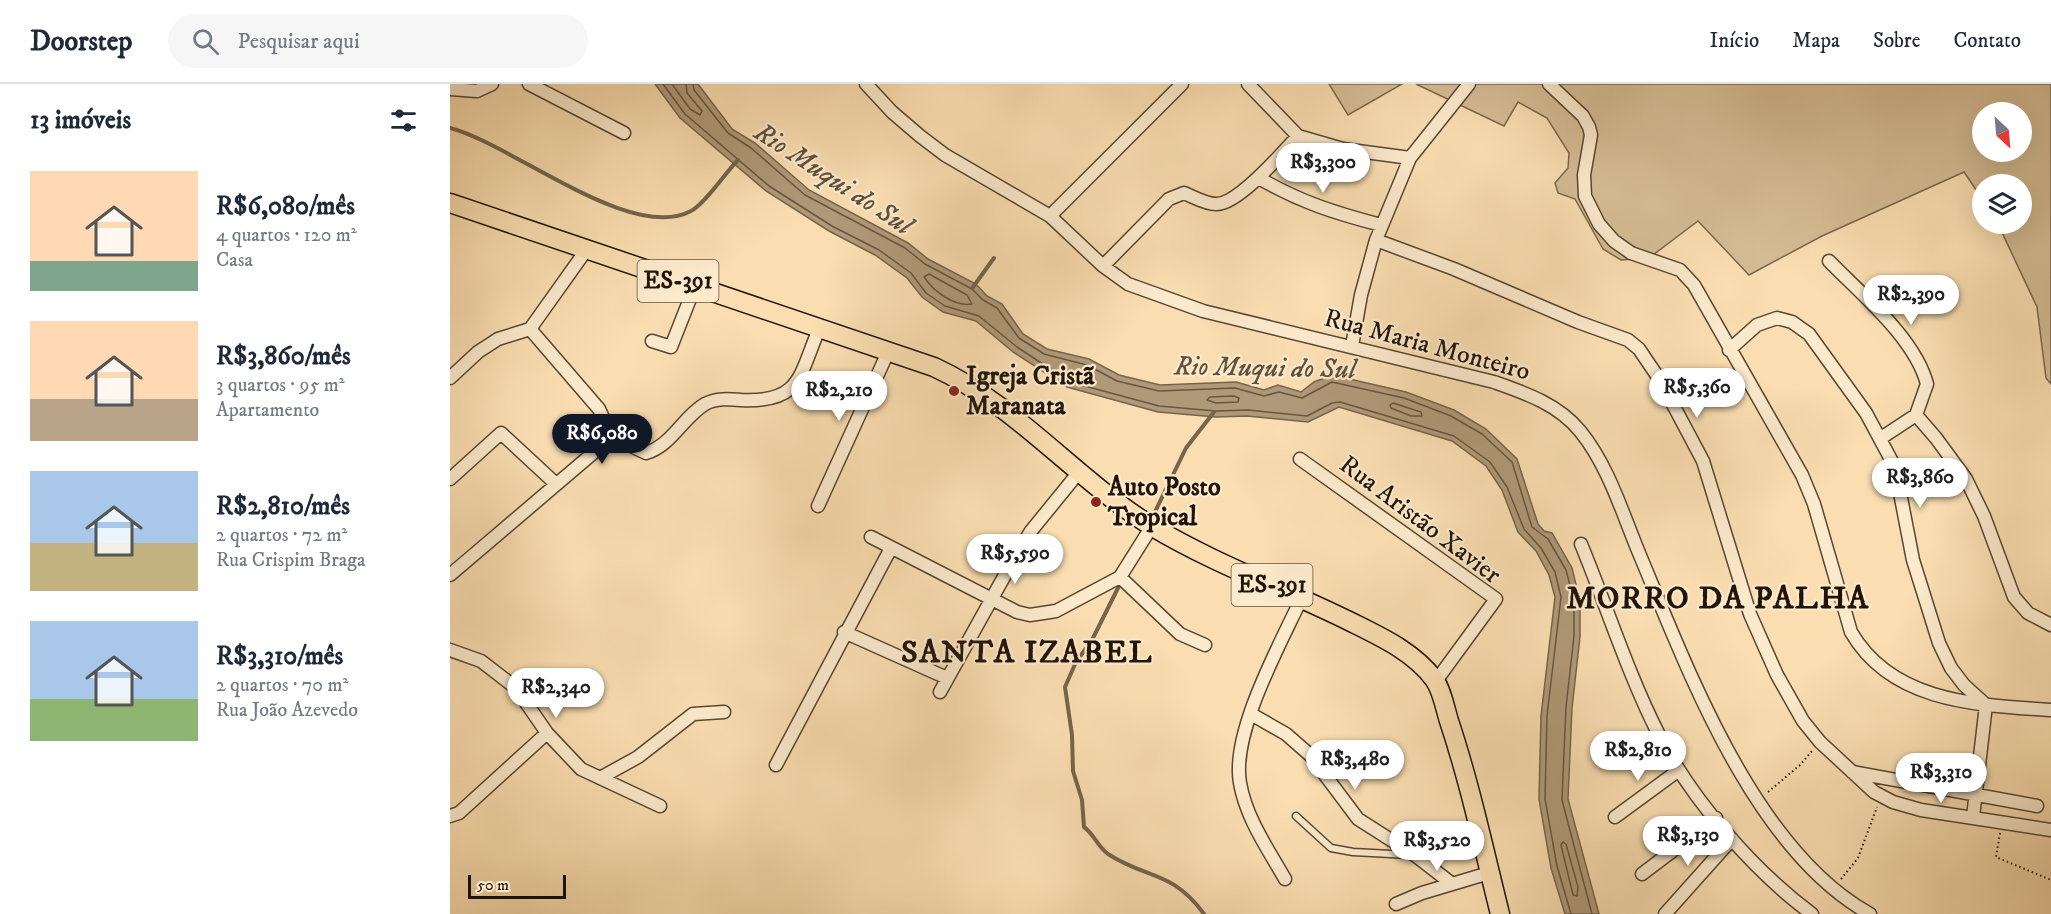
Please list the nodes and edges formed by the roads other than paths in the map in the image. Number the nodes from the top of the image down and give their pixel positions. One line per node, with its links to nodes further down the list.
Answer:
1 (492, 84): 8 (street)
2 (529, 84): 9 (street)
3 (866, 84): 14 (street, Rua Maria Monteiro)
4 (1182, 84): 14 (street)
5 (1248, 84): 10 (street)
6 (1469, 84): 11 (street)
7 (1549, 84): 25 (street)
8 (450, 89)
9 (624, 133)
10 (1298, 136): 11 (street); 12 (street)
11 (1410, 158): 15 (street)
12 (1259, 178): 15 (street); 19 (street)
13 (450, 203): 17 (main road, ES-391)
14 (1044, 213): 19 (street, Rua Maria Monteiro)
15 (1381, 225): 16 (street)
16 (1376, 240): 24 (street); 58 (street)
17 (587, 249): 20 (main road, ES-391); 21 (street)
18 (1829, 261): 28 (street)
19 (1103, 266): 24 (street, Rua Maria Monteiro)
20 (695, 286): 22 (main road, ES-391); 23 (street)
21 (530, 329): 27 (street); 29 (street)
22 (819, 329): 26 (main road, ES-391); 29 (street)
23 (652, 341)
24 (1352, 346): 79 (street, Rua Maria Monteiro)
25 (1729, 350): 30 (street); 51 (street)
26 (888, 352): 32 (main road, ES-391); 35 (street)
27 (450, 378)
28 (1916, 415): 30 (street); 44 (street)
29 (612, 437): 34 (street)
30 (1881, 438): 51 (street)
31 (1300, 459): 49 (street, Rua Aristão Xavier)
32 (1079, 472): 36 (main road, ES-391); 43 (street)
33 (450, 479): 34 (street)
34 (556, 484): 40 (street)
35 (818, 506)
36 (1152, 526): 41 (street); 42 (main road, ES-391)
37 (871, 537): 39 (street)
38 (1581, 544): 57 (street)
39 (891, 548): 43 (street); 45 (street)
40 (450, 575)
41 (1120, 577): 43 (street); 46 (street)
42 (1302, 597): 49 (main road, ES-391); 54 (street)
43 (990, 598): 48 (street)
44 (2051, 625)
45 (844, 632): 48 (street); 56 (street)
46 (1205, 645)
47 (450, 650): 55 (street)
48 (946, 678): 50 (street)
49 (1436, 681): 71 (main road, ES-391)
50 (940, 692)
51 (1986, 705): 52 (street); 60 (street)
52 (2051, 710)
53 (724, 712): 59 (street)
54 (1251, 714): 70 (street); 73 (street)
55 (547, 733): 59 (street); 63 (street)
56 (776, 765)
57 (1679, 770): 66 (street); 67 (street)
58 (1851, 772): 60 (street); 65 (street)
59 (600, 778): 61 (street)
60 (1976, 795): 62 (street); 65 (street)
61 (660, 806)
62 (2037, 806)
63 (450, 816)
64 (1296, 816): 70 (lane)
65 (1973, 817): 68 (street)
66 (1615, 818)
67 (1716, 818): 69 (street); 72 (street)
68 (2051, 830)
69 (1732, 839): 77 (street); 78 (street)
70 (1416, 856): 74 (street)
71 (1490, 873): 74 (street); 76 (main road, ES-391)
72 (1642, 874)
73 (1285, 879)
74 (1451, 883): 75 (street)
75 (1396, 904)
76 (1500, 914)
77 (1665, 914)
78 (1812, 914)
79 (1870, 914)

